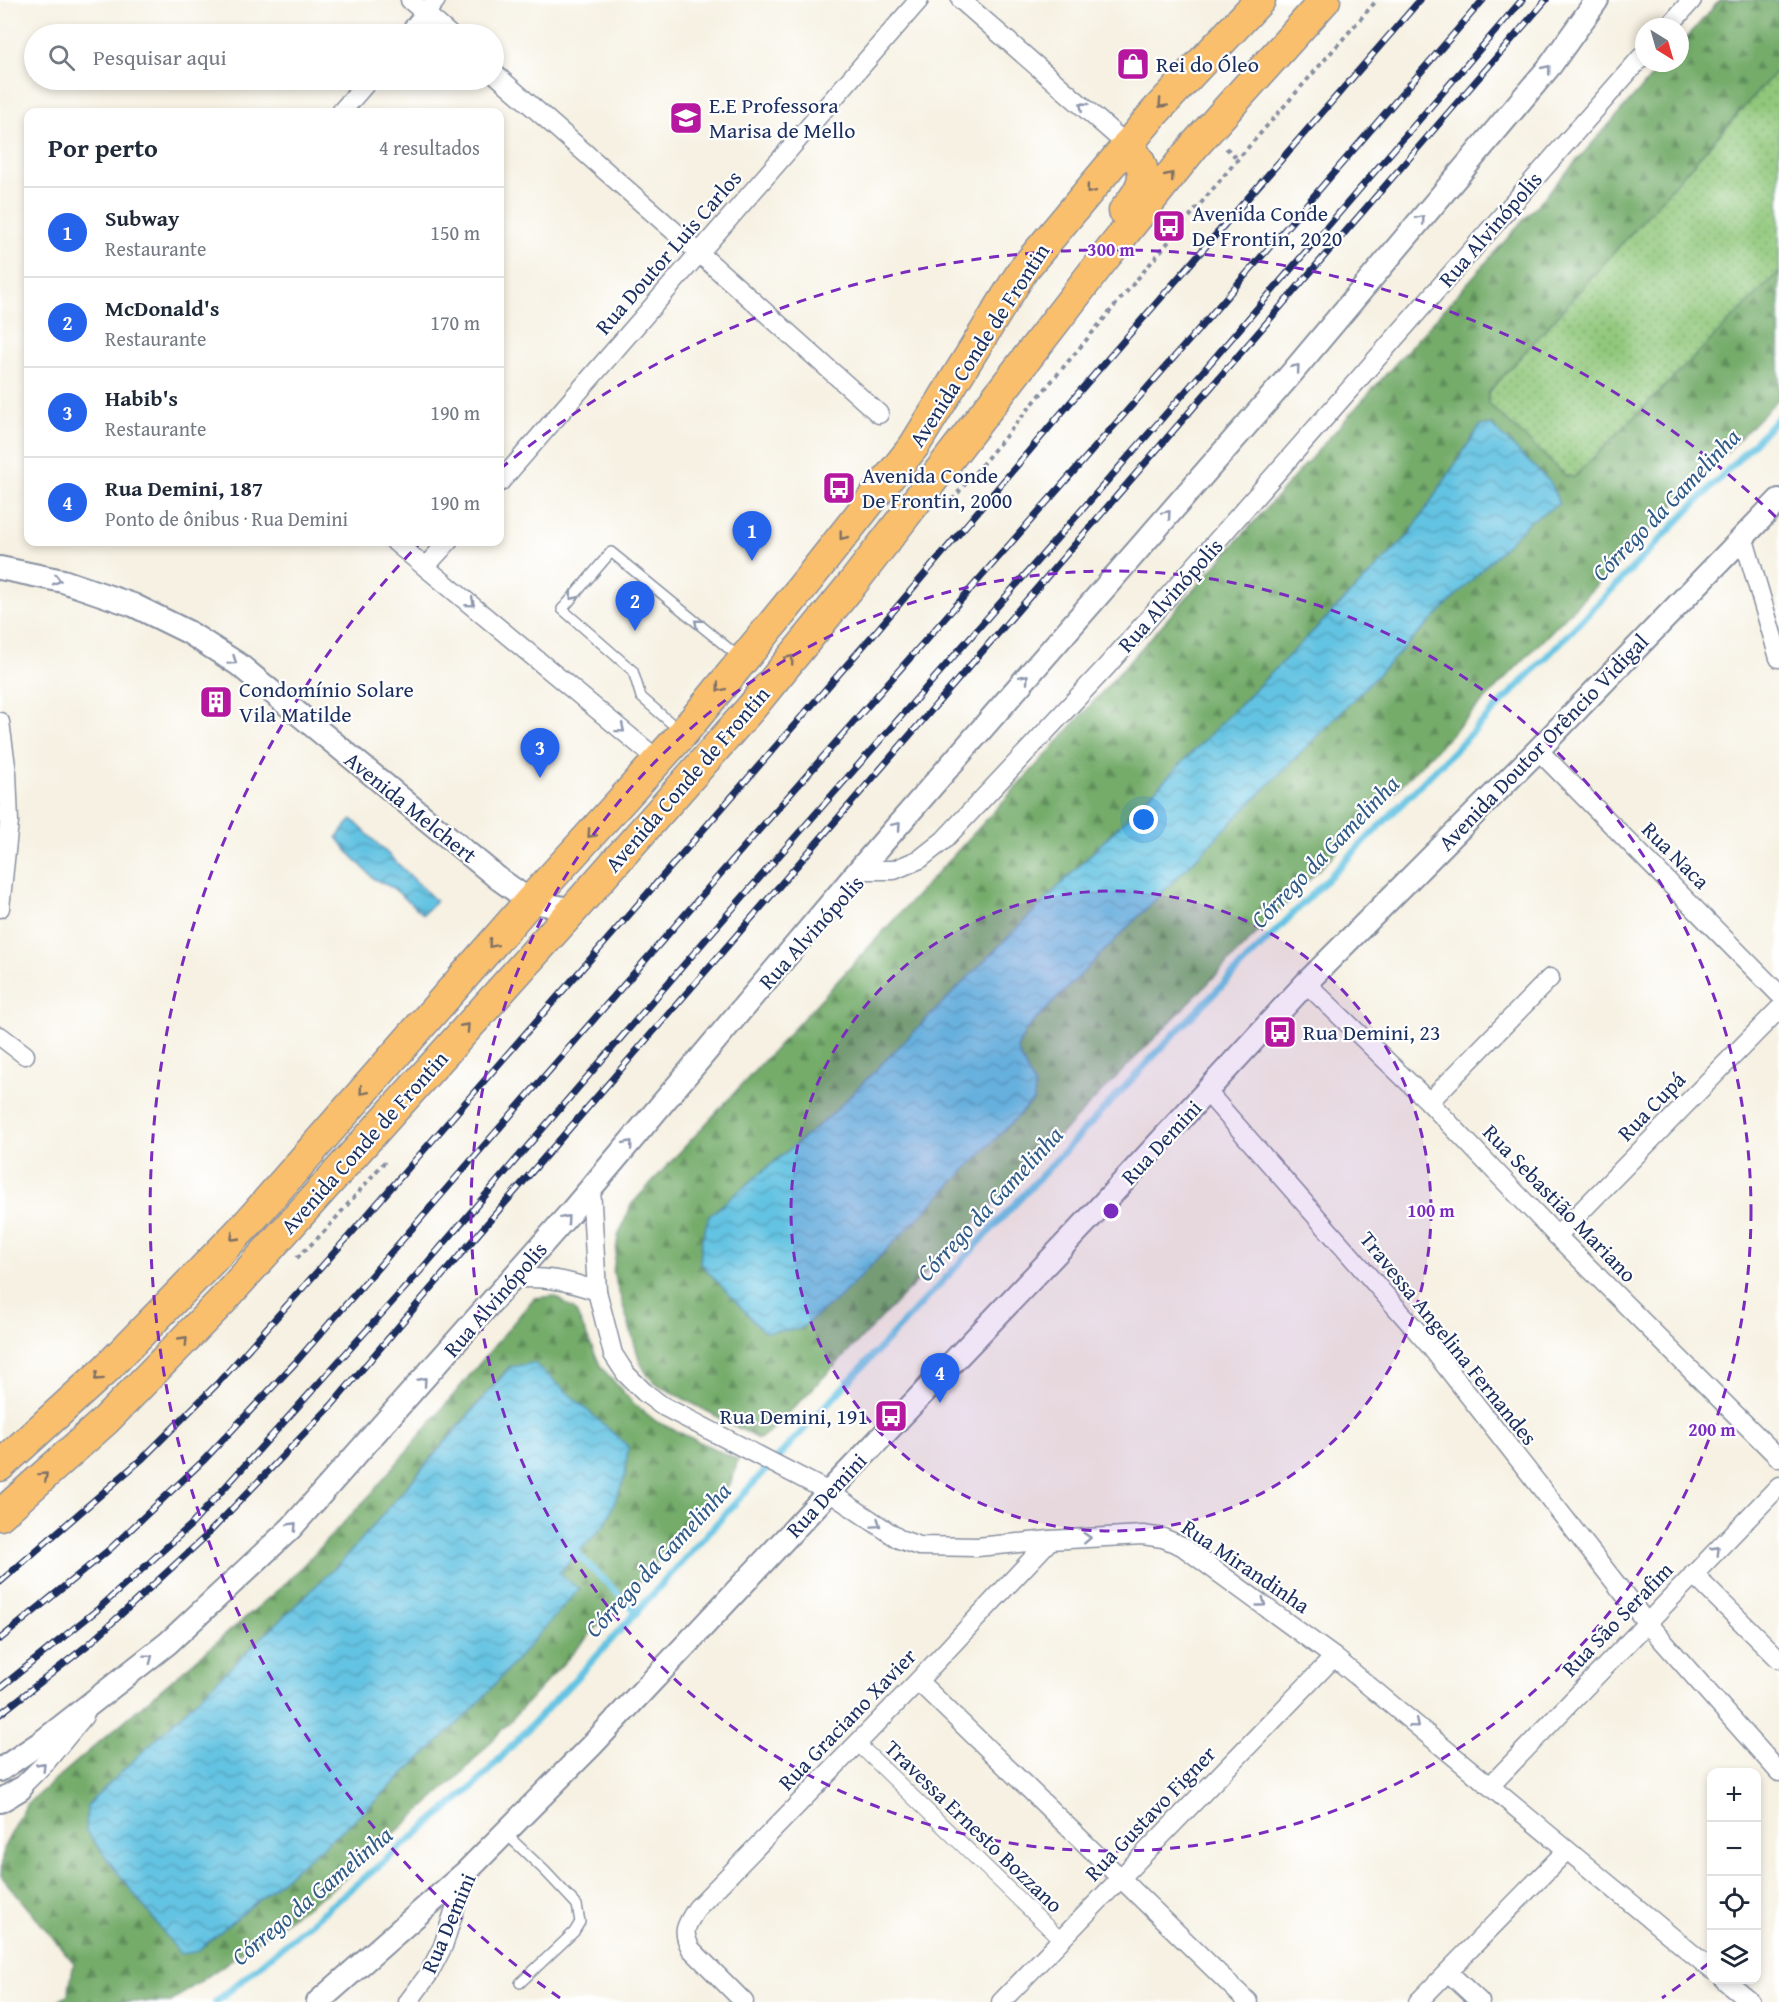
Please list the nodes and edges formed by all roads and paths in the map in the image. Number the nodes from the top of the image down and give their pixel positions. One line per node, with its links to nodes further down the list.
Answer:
1 (410, 0): 8 (street)
2 (919, 0): 17 (street, Rua Doutor Luis Carlos)
3 (961, 0): 16 (street, one-way to 3)
4 (1260, 0): 16 (highway, Avenida Conde de Frontin, one-way to 16)
5 (1325, 0): 19 (highway, Avenida Conde de Frontin, one-way to 5)
6 (1597, 0): 33 (street, one-way to 6)
7 (1692, 0): 9 (street)
8 (430, 7): 10 (street); 11 (street)
9 (1676, 18)
10 (416, 24)
11 (442, 24)
12 (1635, 64): 33 (street, Rua Alvinópolis)
13 (504, 82): 17 (street)
14 (360, 90): 15 (street)
15 (344, 108)
16 (1127, 145): 19 (highway); 28 (highway, Avenida Conde de Frontin, one-way to 28)
17 (699, 253): 18 (street); 20 (street, Rua Doutor Luis Carlos)
18 (879, 414)
19 (975, 424): 36 (highway, Avenida Conde de Frontin, one-way to 19)
20 (504, 477)
21 (1779, 500): 22 (street, Avenida Doutor Orêncio Vidigal)
22 (1743, 536): 27 (street); 31 (street, Avenida Doutor Orêncio Vidigal)
23 (400, 546): 25 (street)
24 (444, 546): 25 (street)
25 (426, 566): 32 (street, one-way to 32)
26 (0, 567): 34 (street, Avenida Melchert, one-way to 34)
27 (1779, 658)
28 (743, 660): 30 (highway, Avenida Conde de Frontin, one-way to 30); 30 (lane, one-way to 30)
29 (0, 722): 35 (street)
30 (682, 732): 32 (highway, Avenida Conde de Frontin)
31 (1538, 750): 38 (street, Avenida Doutor Orêncio Vidigal); 39 (street, Rua Naca)
32 (658, 760): 34 (highway, Avenida Conde de Frontin, one-way to 34)
33 (859, 870): 45 (street, Rua Alvinópolis, one-way to 33)
34 (530, 900): 36 (street, Avenida Melchert); 50 (highway, Avenida Conde de Frontin, one-way to 50)
35 (0, 908)
36 (573, 910): 53 (highway, Avenida Conde de Frontin, one-way to 36)
37 (1550, 978): 44 (street)
38 (1306, 983): 43 (street, Rua Demini); 44 (street, Rua Sebastião Mariano)
39 (1779, 994)
40 (1779, 1009): 46 (street, Rua Cupá)
41 (0, 1036): 42 (street)
42 (25, 1055)
43 (1207, 1092): 52 (street, Rua Demini); 56 (street, Travessa Angelina Fernandes)
44 (1429, 1102): 46 (street, Rua Sebastião Mariano)
45 (591, 1188): 47 (street, Rua Alvinópolis, one-way to 45); 48 (street, Rua Mirandinha)
46 (1557, 1236): 49 (street, Rua Sebastião Mariano)
47 (512, 1279): 48 (street); 60 (street, Rua Alvinópolis, one-way to 47)
48 (597, 1291): 52 (street, Rua Mirandinha)
49 (1779, 1458)
50 (0, 1466)
51 (1779, 1485): 55 (street, Rua São Serafim, one-way to 51)
52 (829, 1492): 54 (street, Rua Mirandinha, one-way to 54); 68 (street, Rua Demini)
53 (0, 1515)
54 (1050, 1540): 57 (street, Rua Mirandinha, one-way to 57); 59 (street, Rua Graciano Xavier)
55 (1693, 1574): 56 (street, Rua São Serafim); 58 (street)
56 (1646, 1622): 63 (street, Travessa Angelina Fernandes); 64 (street, Rua São Serafim)
57 (1334, 1657): 64 (street, Rua Mirandinha, one-way to 64); 71 (street, Rua Gustavo Figner)
58 (1779, 1659)
59 (918, 1681): 61 (street, Rua Graciano Xavier); 71 (street)
60 (103, 1693): 62 (street, Rua Alvinópolis); 65 (street, Rua Alvinópolis, one-way to 60)
61 (857, 1743): 72 (street, Travessa Ernesto Bozzano); 79 (street, Rua Graciano Xavier)
62 (0, 1770)
63 (1779, 1772)
64 (1490, 1786): 69 (street, Rua Mirandinha)
65 (20, 1789): 66 (street); 67 (street, Rua Alvinópolis)
66 (0, 1801)
67 (0, 1807)
68 (505, 1833): 70 (street, Rua Demini); 75 (lane)
69 (1567, 1850): 73 (street, Rua Mirandinha); 74 (street)
70 (467, 1871): 77 (street); 78 (street, Rua Demini)
71 (1120, 1879): 72 (street, Rua Gustavo Figner); 81 (street)
72 (1061, 1940): 80 (street, Rua Gustavo Figner)
73 (1707, 1966)
74 (1448, 1972): 82 (street); 83 (street)
75 (520, 1983)
76 (1729, 1984): 84 (street)
77 (318, 2002)
78 (408, 2002)
79 (744, 2002)
80 (1001, 2002)
81 (1248, 2002)
82 (1418, 2002)
83 (1480, 2002)
84 (1751, 2002)

